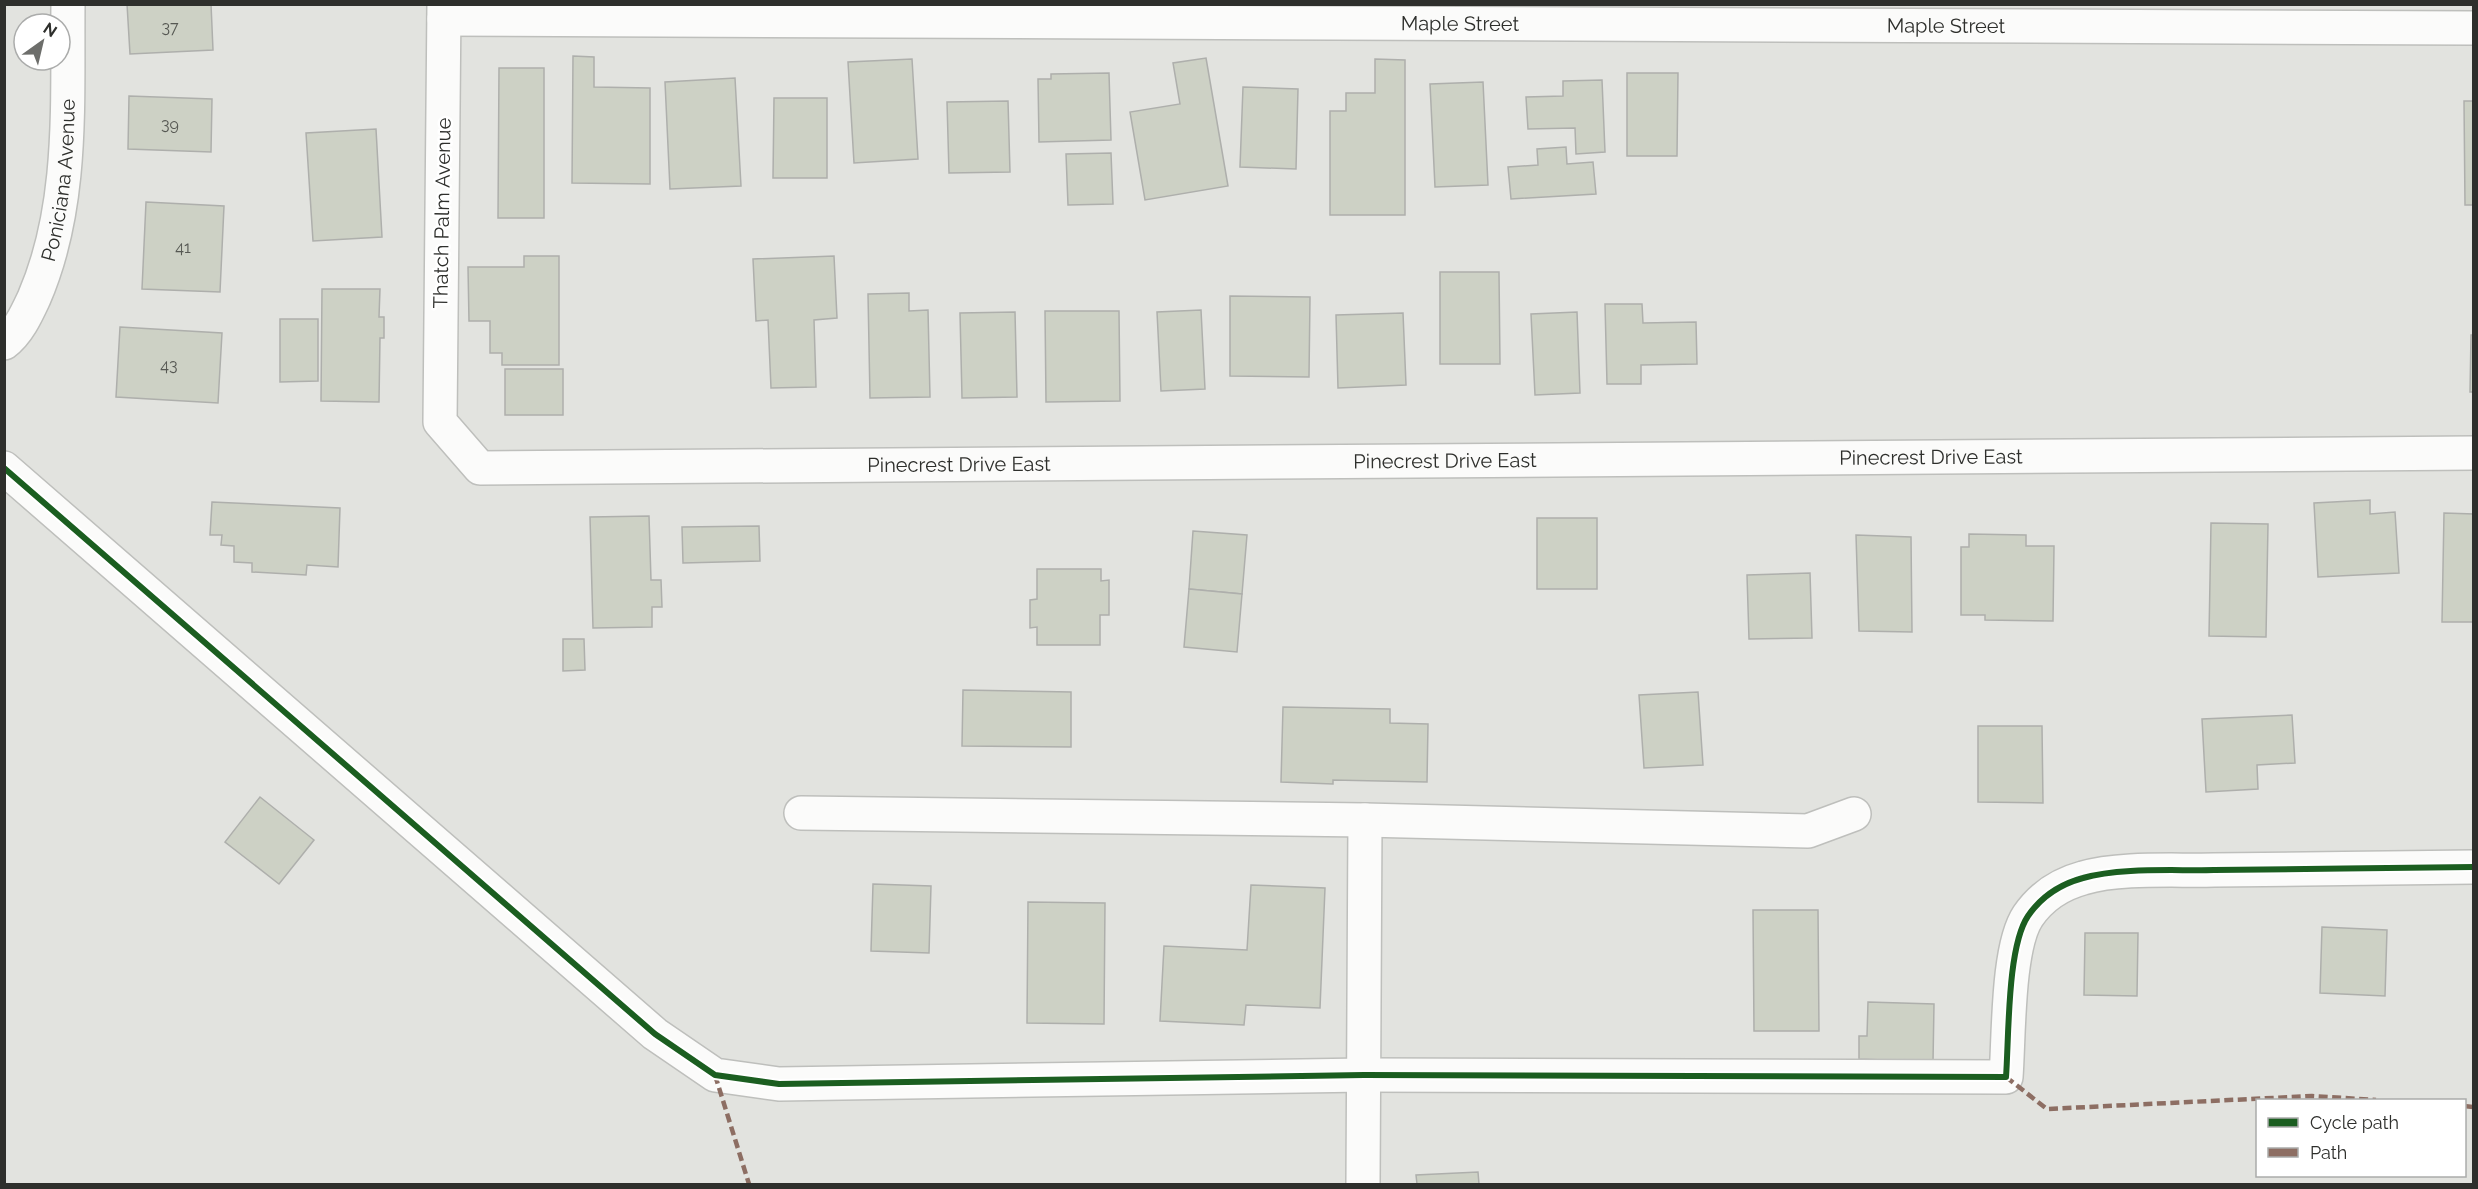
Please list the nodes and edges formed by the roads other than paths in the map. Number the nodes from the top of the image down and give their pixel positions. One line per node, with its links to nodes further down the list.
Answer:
1 (68, 4): 4 (street, Poniciana Avenue)
2 (444, 12): 3 (street, Maple Street); 5 (street, Thatch Palm Avenue)
3 (2474, 28)
4 (4, 343)
5 (440, 422): 6 (street, Pinecrest Drive East)
6 (2474, 453)
7 (4, 468): 12 (street)
8 (801, 813): 10 (street)
9 (1854, 814): 10 (street)
10 (1365, 820): 12 (street)
11 (2474, 867): 12 (street)
12 (1364, 1075): 13 (street)
13 (1363, 1185)

